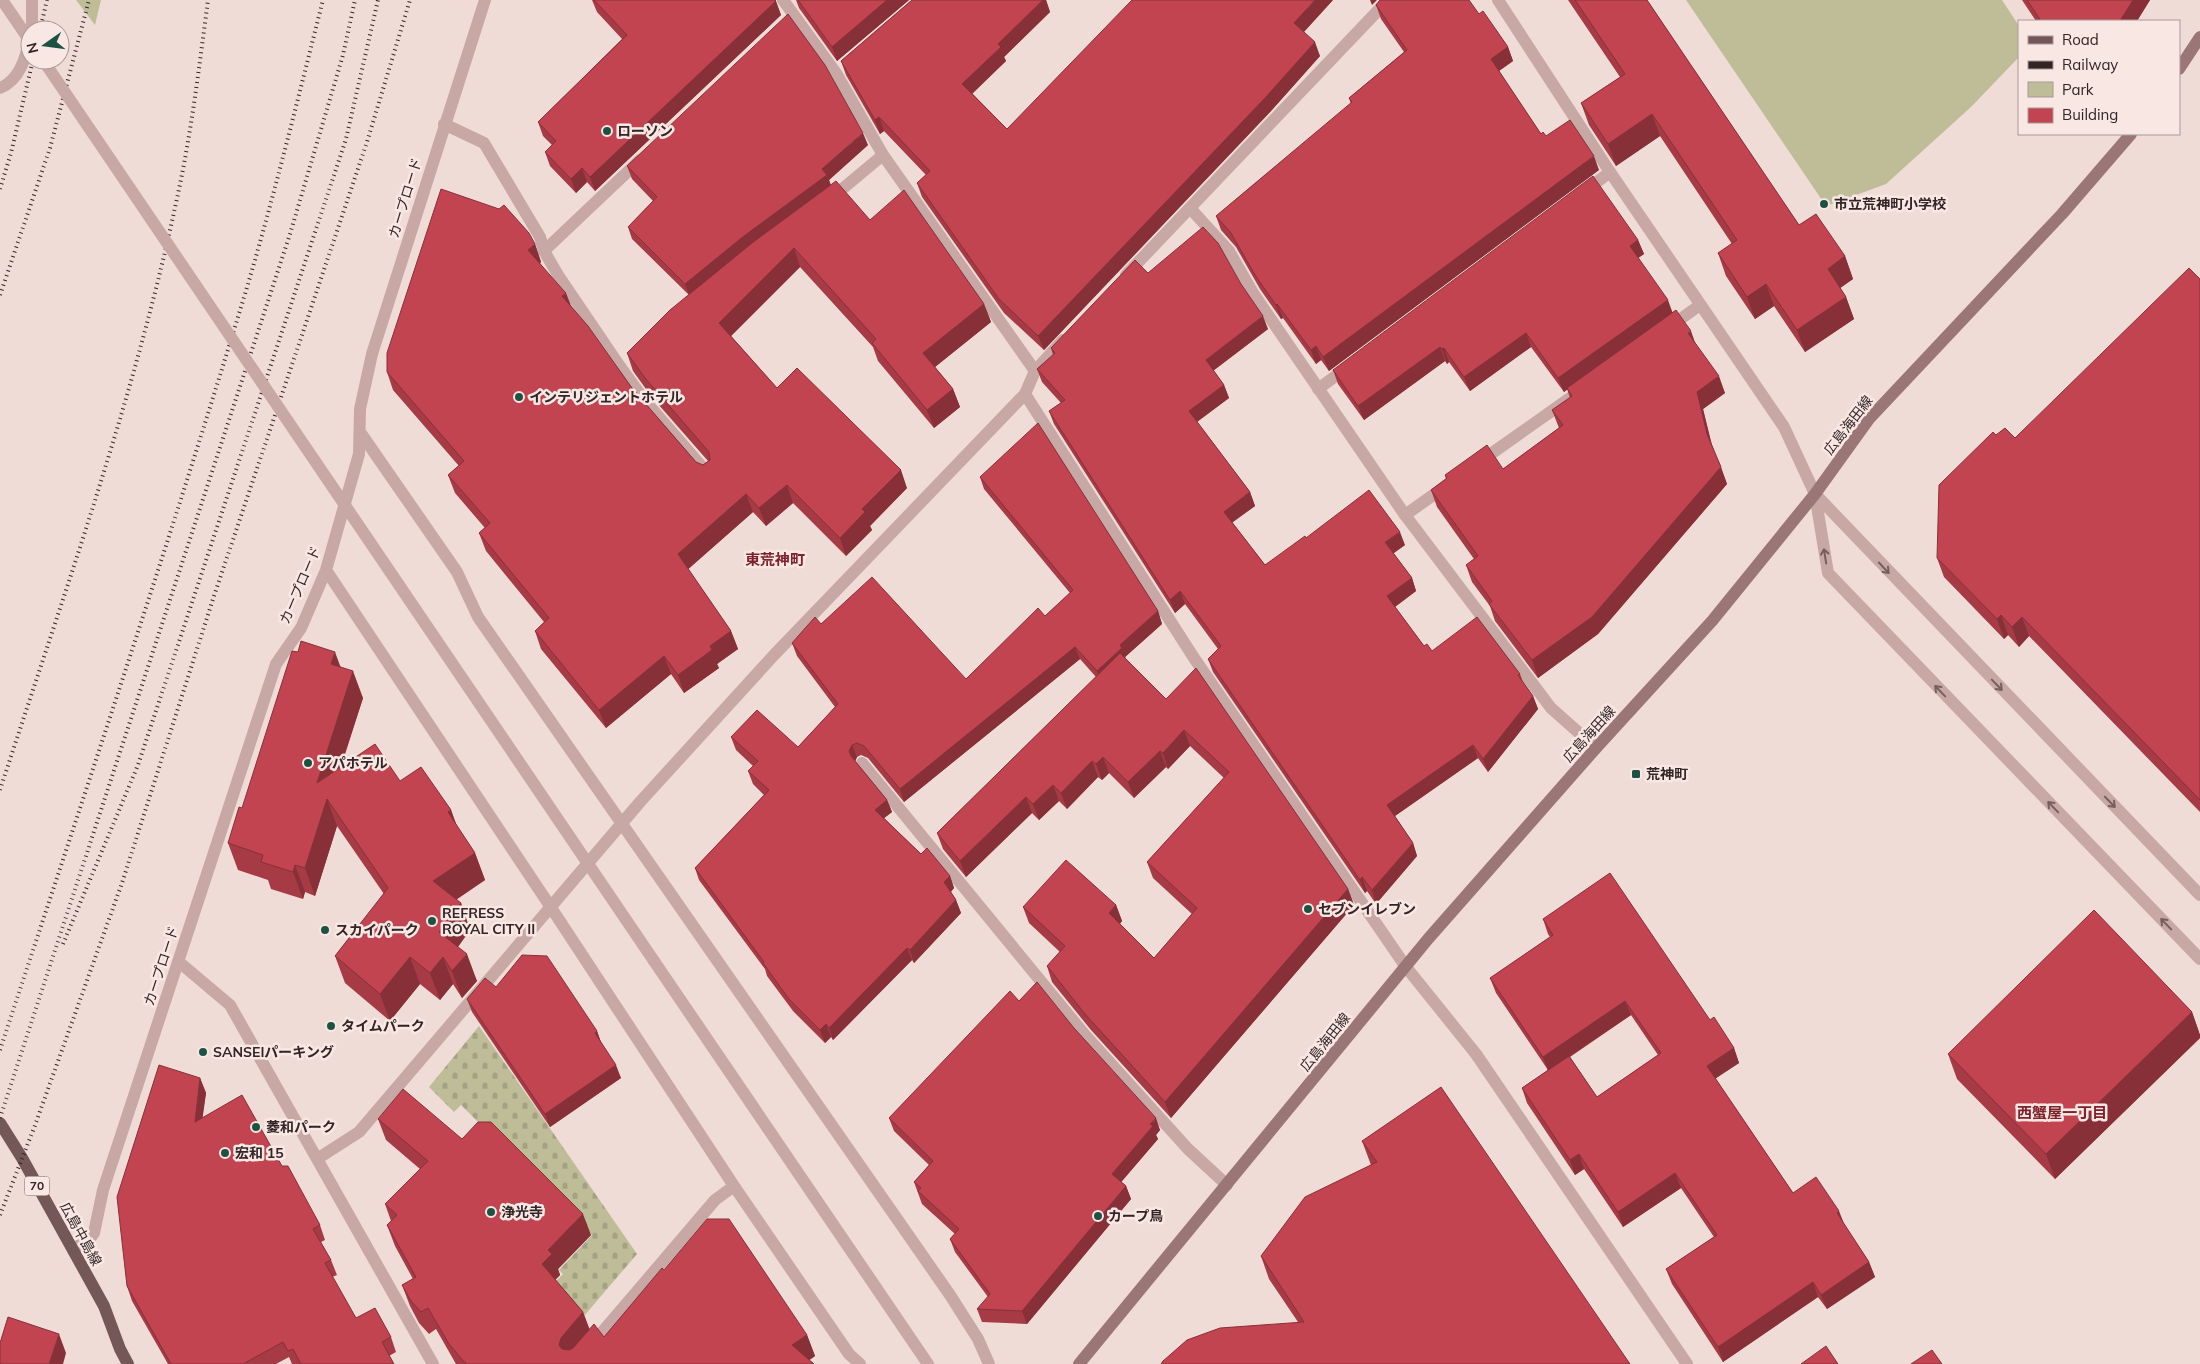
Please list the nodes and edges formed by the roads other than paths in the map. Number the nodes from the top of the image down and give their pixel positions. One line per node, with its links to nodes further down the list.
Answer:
1 (2, 0): 8 (street, bridge)
2 (32, 0): 7 (street)
3 (485, 0): 14 (street, カープロード)
4 (782, 0): 17 (street)
5 (1388, 0): 21 (street)
6 (1498, 0): 18 (street)
7 (32, 20)
8 (20, 25)
9 (2200, 37): 10 (main road)
10 (2180, 67)
11 (20, 68): 13 (street)
12 (50, 70): 56 (street, bridge)
13 (0, 88)
14 (444, 124): 22 (street); 32 (street, カープロード)
15 (2130, 135): 36 (main road, 広島海田線)
16 (650, 150): 22 (street)
17 (882, 155): 20 (street); 28 (street)
18 (1610, 172): 19 (street); 24 (street)
19 (1571, 202)
20 (822, 206)
21 (1190, 208): 23 (street); 30 (street)
22 (544, 251): 34 (street)
23 (1116, 286)
24 (1700, 305): 26 (street); 36 (street)
25 (1075, 328): 28 (street)
26 (1660, 334)
27 (1358, 359): 30 (street)
28 (1035, 370): 31 (street)
29 (1588, 385): 33 (street)
30 (1318, 388): 37 (street)
31 (1025, 394): 41 (street); 46 (street)
32 (360, 432): 38 (street, カープロード); 41 (street)
33 (1469, 470)
34 (709, 475)
35 (1453, 481): 37 (street)
36 (1815, 494): 39 (main road, 広島海田線); 42 (street, one-way to 42); 44 (street, one-way to 36)
37 (1405, 515): 39 (street)
38 (326, 570): 43 (street); 45 (street, カープロード)
39 (1596, 748): 46 (main road, 広島海田線)
40 (862, 763): 49 (street)
41 (621, 823): 43 (street); 57 (street)
42 (2200, 895)
43 (550, 906): 48 (street); 50 (street)
44 (2200, 959)
45 (178, 962): 48 (street); 51 (street, カープロード)
46 (1406, 967): 49 (main road, 広島海田線); 59 (street)
47 (0, 1123): 51 (main road, 広島中島線 / 70)
48 (316, 1159): 53 (street)
49 (1227, 1185): 58 (main road, 広島海田線)
50 (734, 1186): 54 (street); 55 (street)
51 (73, 1249): 52 (main road, 広島中島線 / 70)
52 (128, 1364)
53 (433, 1364)
54 (575, 1364)
55 (860, 1364)
56 (928, 1364)
57 (989, 1364)
58 (1079, 1364)
59 (1687, 1364)

